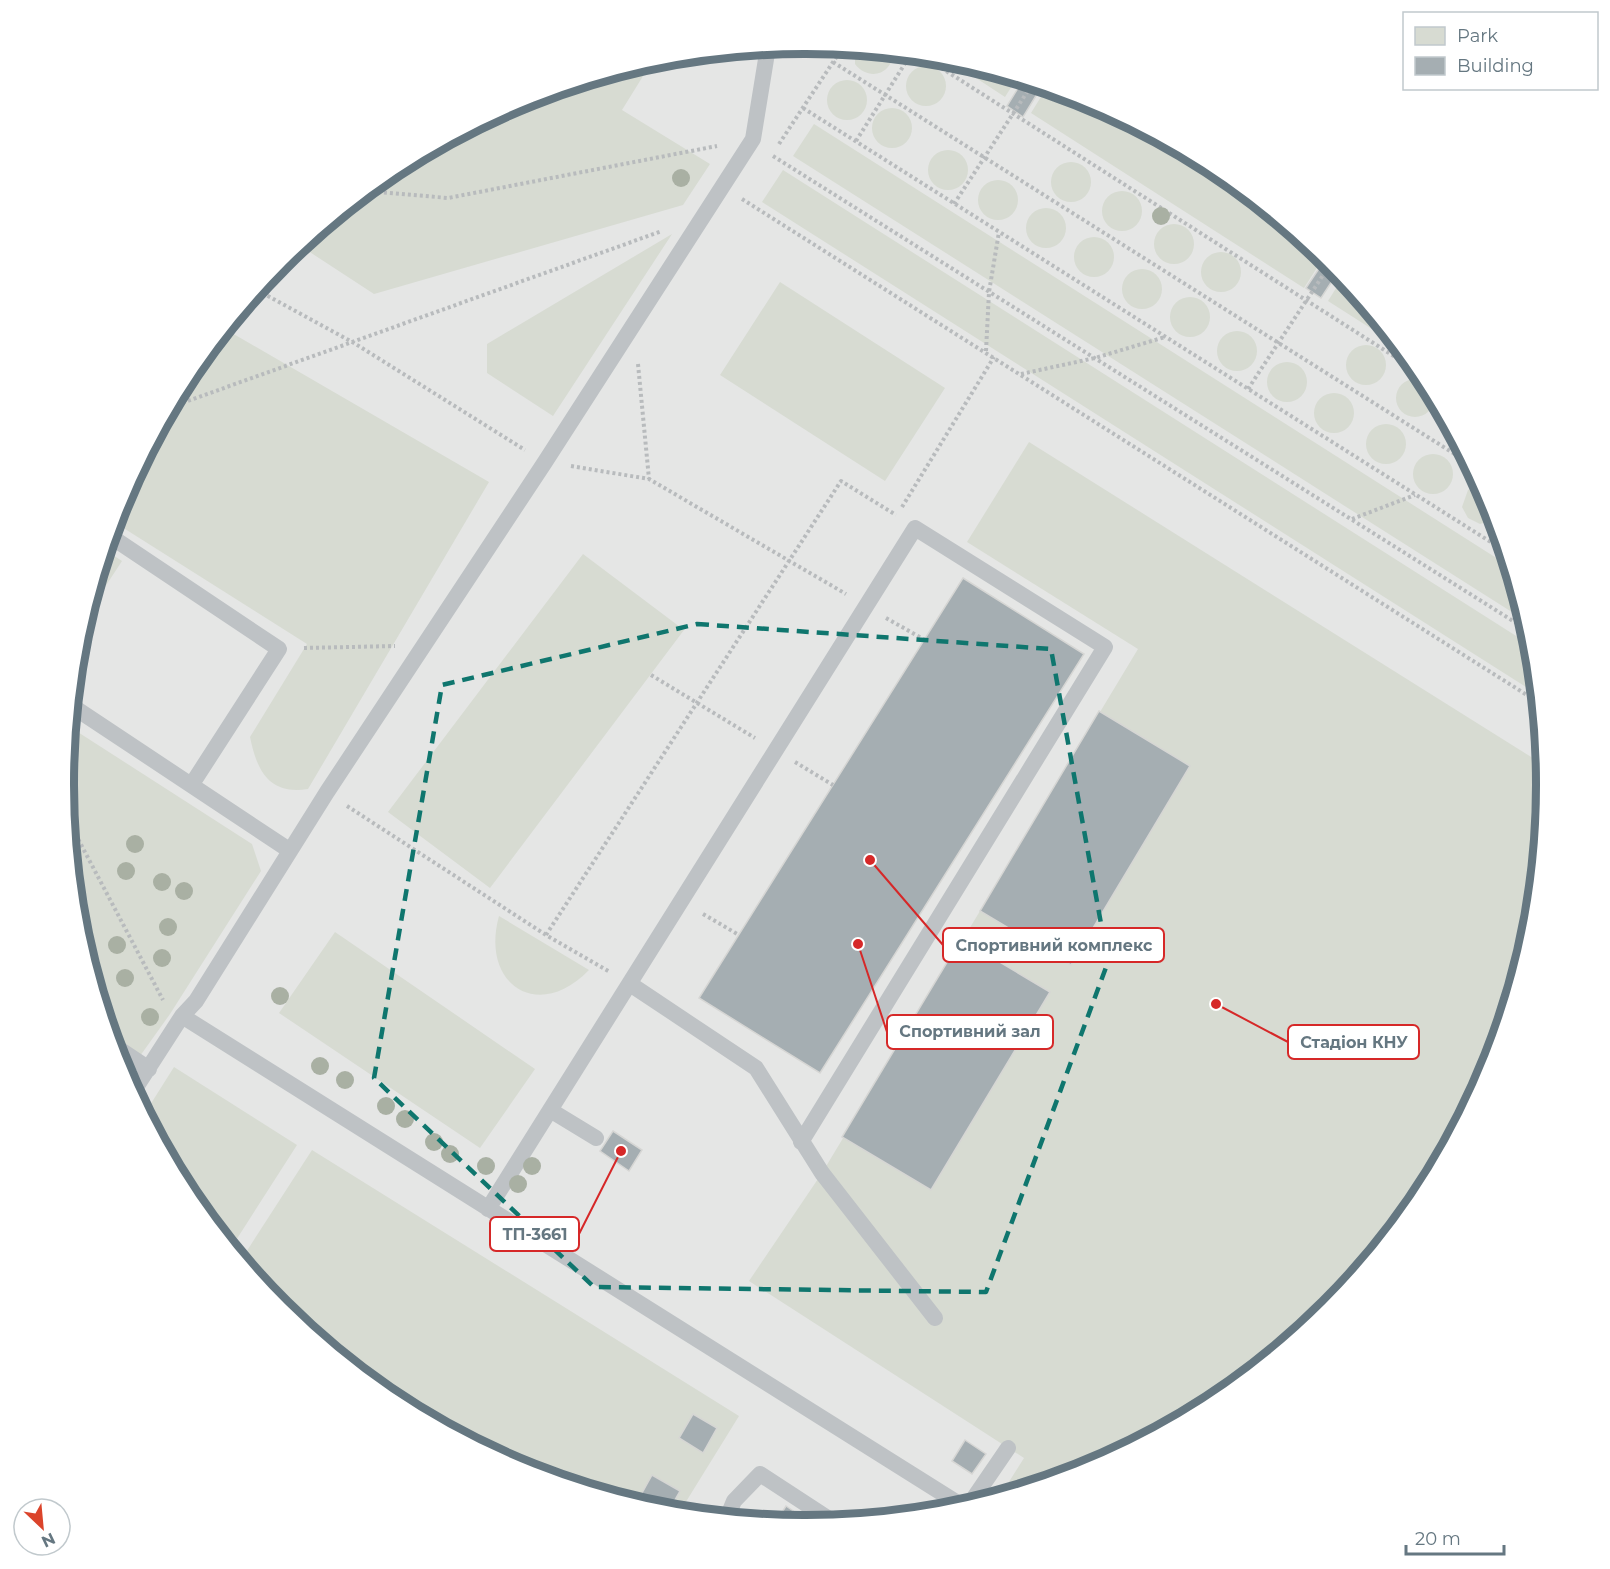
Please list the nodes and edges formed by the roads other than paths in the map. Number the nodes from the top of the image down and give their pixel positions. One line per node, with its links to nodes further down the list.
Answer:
1 (767, 56): 5 (lane)
2 (117, 540): 4 (lane)
3 (79, 710): 4 (lane)
4 (192, 784): 5 (lane)
5 (290, 850): 7 (lane)
6 (630, 984): 11 (lane); 13 (lane); 13 (lane)
7 (182, 1016): 9 (lane); 14 (lane)
8 (126, 1052): 9 (lane)
9 (149, 1068): 10 (lane)
10 (139, 1083)
11 (550, 1110): 12 (lane); 14 (lane)
12 (596, 1138)
13 (801, 1142): 15 (lane)
14 (488, 1209): 18 (lane)
15 (935, 1318)
16 (1008, 1448): 17 (lane)
17 (976, 1494)
18 (953, 1500)
19 (730, 1511): 20 (lane)
20 (823, 1514)

